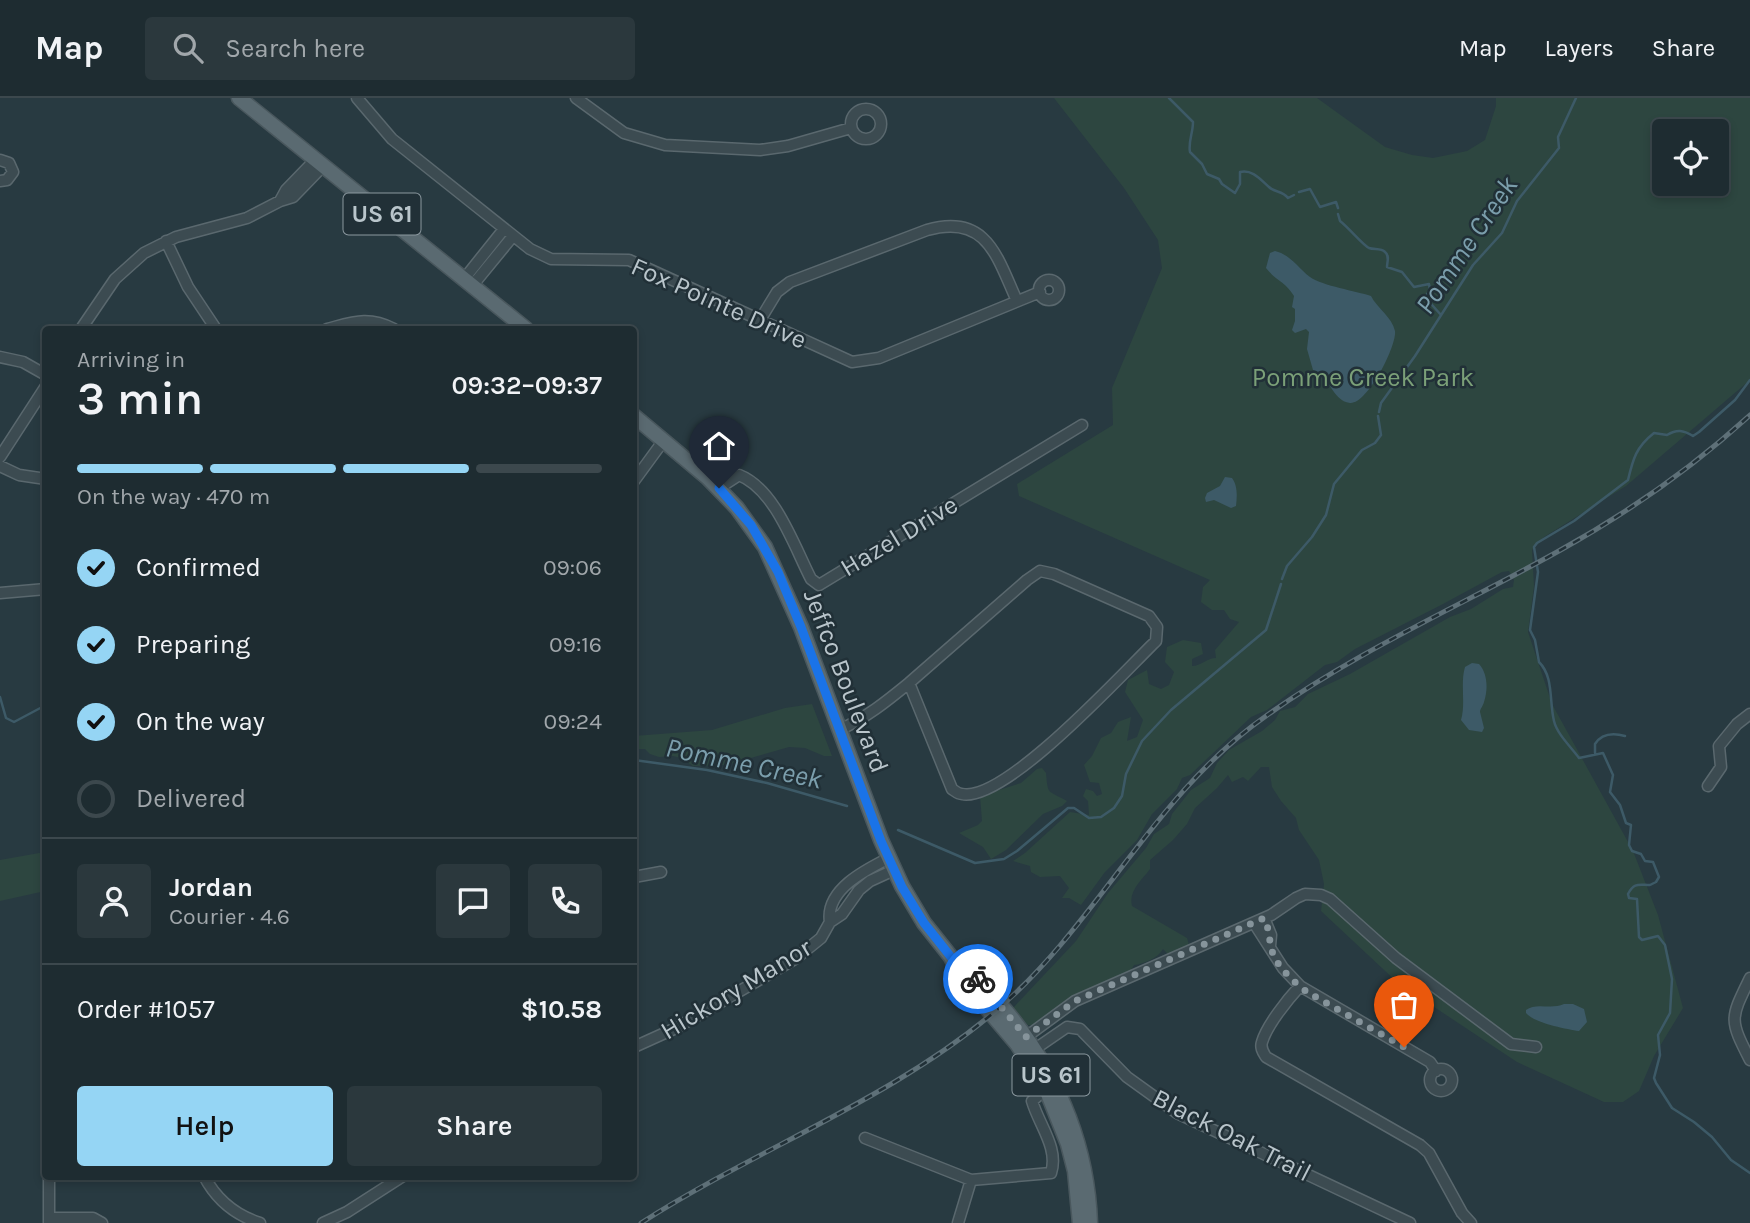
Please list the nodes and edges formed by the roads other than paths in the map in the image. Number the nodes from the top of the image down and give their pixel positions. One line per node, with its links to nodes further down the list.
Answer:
1 (239, 98): 6 (main road, US 61)
2 (357, 98): 8 (street, Fox Pointe Drive)
3 (576, 98): 4 (street)
4 (852, 128)
5 (0, 160): 7 (street)
6 (320, 162): 9 (street); 10 (main road, US 61)
7 (0, 181)
8 (508, 232): 10 (street); 13 (street, Fox Pointe Drive)
9 (166, 241): 14 (street); 15 (street)
10 (468, 283): 18 (main road, US 61)
11 (1040, 292): 12 (street, Fox Pointe Drive)
12 (1017, 301): 13 (street, Fox Pointe Drive); 13 (street)
13 (760, 320)
14 (83, 326)
15 (214, 326)
16 (341, 326): 17 (street)
17 (388, 326)
18 (522, 326)
19 (0, 357): 20 (street)
20 (42, 373)
21 (42, 392): 25 (street)
22 (637, 418): 24 (main road, Jeffco Boulevard / US 61)
23 (1082, 425): 29 (street, Hazel Drive)
24 (664, 440): 27 (street); 29 (main road, Jeffco Boulevard / US 61)
25 (0, 457)
26 (0, 466): 28 (street)
27 (637, 477)
28 (42, 478)
29 (719, 488): 34 (main road, Jeffco Boulevard / US 61)
30 (42, 589): 31 (street)
31 (0, 593)
32 (909, 683): 32 (street); 34 (street)
33 (1750, 714): 35 (street)
34 (839, 730): 36 (main road, Jeffco Boulevard / US 61)
35 (1708, 786)
36 (892, 864): 40 (main road, Jeffco Boulevard / US 61); 44 (street, Hickory Manor)
37 (661, 872): 38 (street)
38 (637, 876)
39 (1259, 920): 42 (street); 43 (street); 45 (street)
40 (951, 957): 43 (main road, Jeffco Boulevard / US 61); 48 (main road, Jeffco Boulevard / US 61)
41 (1750, 978): 46 (street)
42 (1300, 986): 47 (street); 54 (street)
43 (1031, 1043): 62 (main road, Jeffco Boulevard / US 61); 63 (street, Black Oak Trail)
44 (637, 1046)
45 (1535, 1047)
46 (1750, 1060)
47 (1437, 1071)
48 (1046, 1089): 53 (street); 61 (main road, Jeffco Boulevard / US 61)
49 (865, 1138): 53 (street)
50 (49, 1180): 55 (street)
51 (207, 1180): 56 (street)
52 (396, 1180): 59 (street)
53 (971, 1180): 60 (street)
54 (1463, 1218): 64 (street)
55 (49, 1221): 57 (street)
56 (247, 1221): 58 (street)
57 (102, 1223)
58 (260, 1223)
59 (323, 1223)
60 (958, 1223)
61 (1080, 1223)
62 (1090, 1223)
63 (1410, 1223)
64 (1471, 1223)

